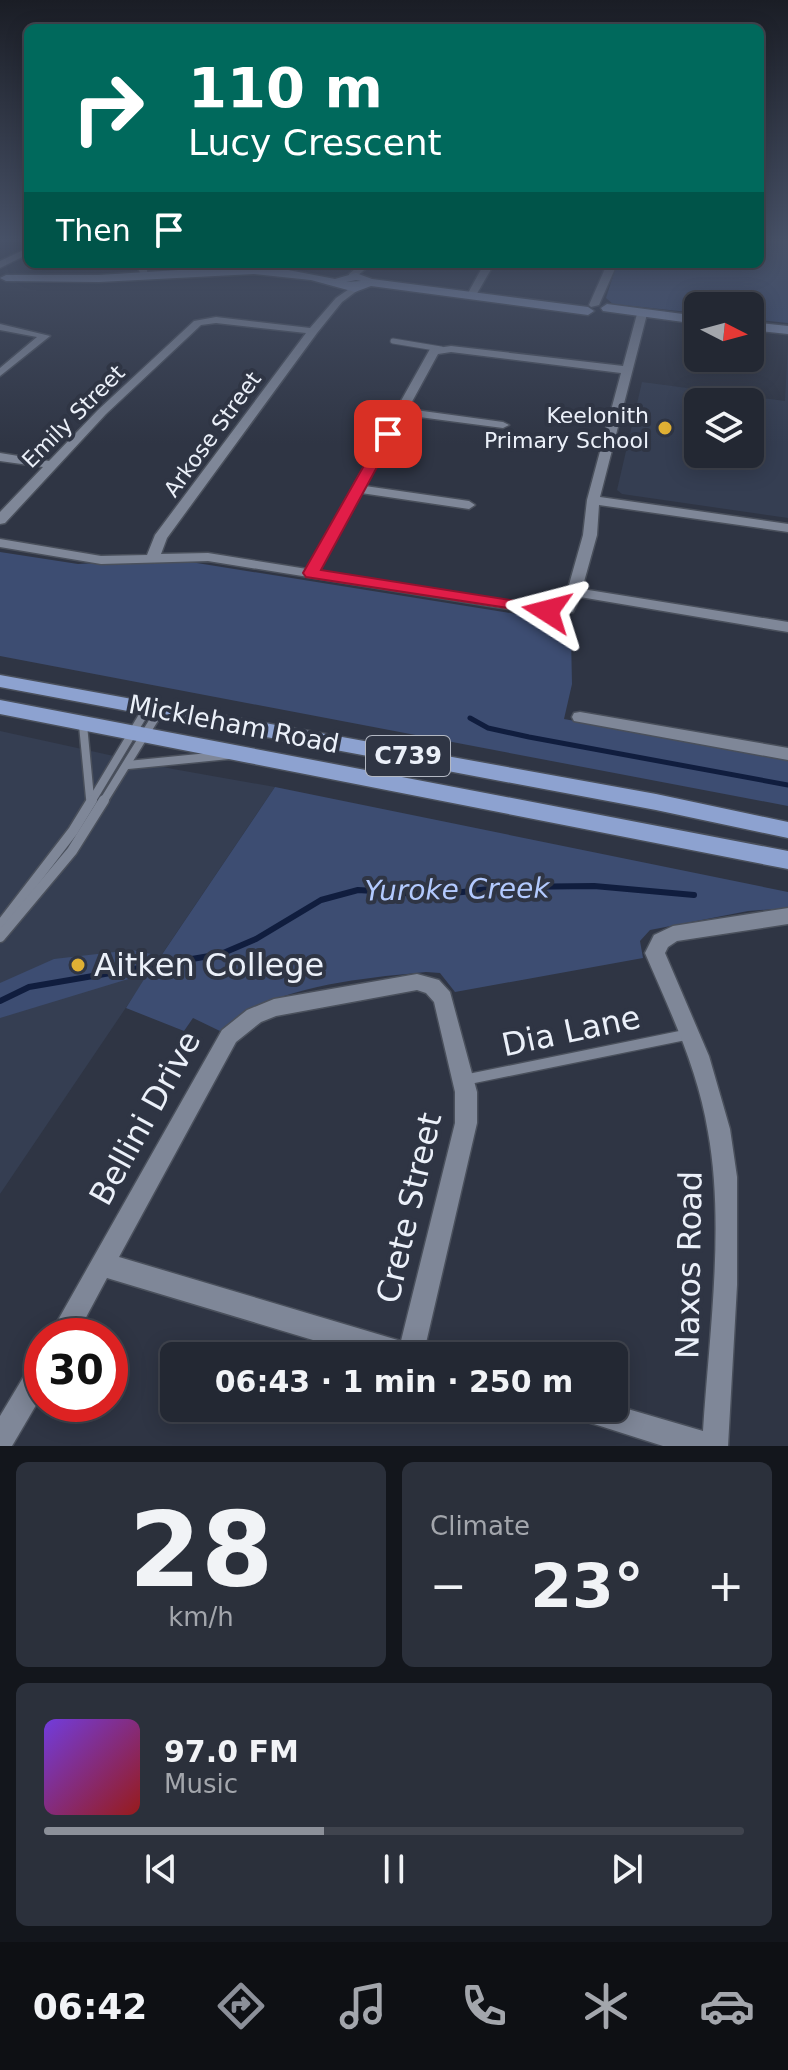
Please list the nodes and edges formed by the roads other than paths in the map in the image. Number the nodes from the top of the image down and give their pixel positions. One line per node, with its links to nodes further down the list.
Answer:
1 (332, 308): 8 (street, Arkose Street)
2 (611, 308): 3 (street)
3 (639, 314): 4 (street); 11 (street)
4 (684, 319)
5 (0, 327): 12 (street)
6 (764, 327): 7 (street)
7 (788, 330)
8 (313, 331): 16 (street, Emily Street); 23 (street, Arkose Street)
9 (393, 341): 10 (lane)
10 (441, 349): 11 (street); 13 (street)
11 (626, 370): 18 (street)
12 (0, 373)
13 (401, 411): 14 (street); 17 (street)
14 (503, 425)
15 (0, 457): 16 (street)
16 (52, 465): 20 (street, Emily Street)
17 (358, 489): 19 (street); 24 (street)
18 (593, 500): 21 (street); 25 (street)
19 (469, 505)
20 (0, 520)
21 (788, 528)
22 (0, 543): 23 (street)
23 (153, 557): 24 (street)
24 (311, 573): 25 (street)
25 (575, 592): 26 (street)
26 (788, 627)
27 (0, 681): 29 (main road, Mickleham Road / C739)
28 (0, 707): 31 (main road, Mickleham Road / C739)
29 (154, 708): 32 (lane); 37 (main road, Mickleham Road / C739)
30 (580, 717): 34 (street)
31 (83, 725): 32 (main road, Mickleham Road / C739); 36 (lane)
32 (137, 735): 33 (main road, Mickleham Road / C739); 35 (lane); 36 (lane)
33 (237, 754): 35 (lane); 38 (main road, Mickleham Road / C739)
34 (788, 754)
35 (128, 765): 41 (lane)
36 (90, 799): 40 (lane)
37 (788, 830)
38 (788, 860)
39 (788, 916): 43 (street, Naxos Road)
40 (0, 926)
41 (0, 937)
42 (432, 986): 44 (street, Crete Street); 45 (street, Bellini Drive)
43 (690, 1034): 44 (lane, Dia Lane); 53 (street, Naxos Road)
44 (463, 1080): 48 (street, Crete Street)
45 (104, 1265): 46 (street, Bellini Drive); 47 (street)
46 (73, 1318)
47 (362, 1342)
48 (413, 1342)
49 (24, 1400): 51 (street)
50 (627, 1422): 52 (street)
51 (0, 1441)
52 (707, 1446)
53 (715, 1446)

